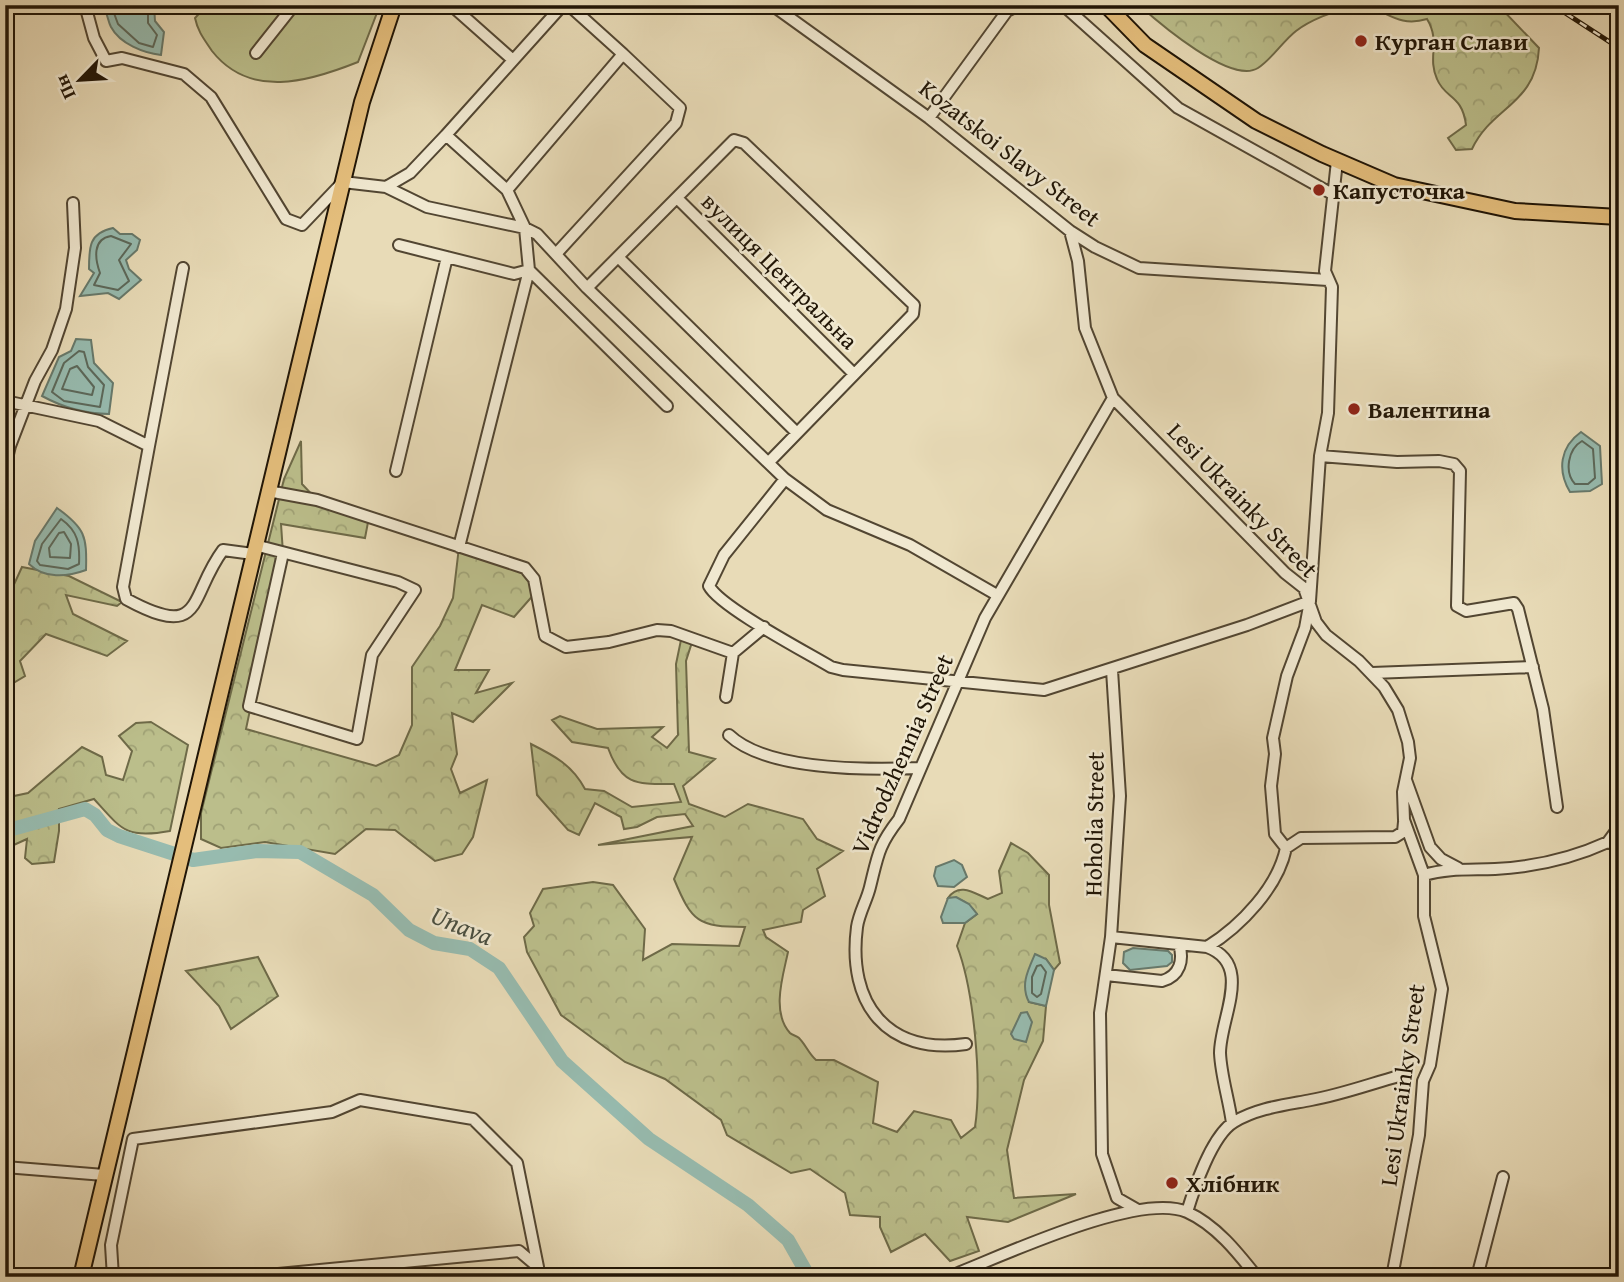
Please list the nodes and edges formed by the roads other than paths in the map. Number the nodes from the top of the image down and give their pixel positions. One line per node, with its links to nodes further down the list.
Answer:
1 (85, 5): 16 (street)
2 (295, 5): 10 (street)
3 (394, 5): 16 (main road)
4 (451, 5): 12 (street)
5 (772, 5): 13 (street, Kozatskoi Slavy Street)
6 (1018, 5): 9 (street)
7 (1063, 5): 19 (street)
8 (1106, 5): 15 (main road)
9 (1003, 8): 13 (street)
10 (256, 53)
11 (623, 54): 12 (street); 18 (street); 27 (street)
12 (513, 60): 14 (street)
13 (929, 118): 24 (street, Kozatskoi Slavy Street)
14 (446, 135): 17 (street); 18 (street)
15 (1337, 161): 19 (street); 22 (main road)
16 (343, 182): 17 (street); 47 (main road)
17 (386, 187): 23 (street)
18 (507, 190): 23 (street)
19 (1334, 195): 33 (street)
20 (677, 198): 29 (street); 35 (street, вулиця Центральна); 35 (street)
21 (72, 203): 38 (street)
22 (1619, 217)
23 (525, 228): 27 (street); 32 (street)
24 (1070, 230): 26 (street, Kozatskoi Slavy Street); 30 (street, Lesi Ukrainky Street)
25 (399, 245): 28 (street)
26 (1095, 247): 30 (street); 33 (street, Kozatskoi Slavy Street)
27 (556, 254): 34 (street)
28 (447, 257): 32 (street); 45 (street)
29 (618, 257): 34 (street); 40 (street)
30 (1078, 261): 36 (street, Lesi Ukrainky Street)
31 (183, 268): 41 (street)
32 (529, 270): 39 (street); 48 (street)
33 (1328, 280): 42 (street)
34 (587, 288): 43 (street)
35 (855, 374): 40 (street)
36 (1113, 398): 51 (street, Vidrodzhennia Street); 52 (street, Lesi Ukrainky Street)
37 (5, 401): 38 (street)
38 (27, 404): 41 (street); 44 (street)
39 (667, 406)
40 (797, 433): 43 (street)
41 (149, 446): 49 (street)
42 (1320, 456): 52 (street); 55 (street)
43 (771, 464): 46 (street)
44 (5, 467)
45 (396, 471)
46 (785, 479): 51 (street); 53 (street)
47 (268, 491): 48 (street); 49 (main road)
48 (459, 547): 54 (street)
49 (254, 550): 50 (street); 77 (main road)
50 (283, 553): 50 (street)
51 (996, 595): 58 (street, Vidrodzhennia Street)
52 (1310, 601): 56 (street); 57 (street, Lesi Ukrainky Street); 67 (street)
53 (764, 627): 54 (street); 58 (street)
54 (733, 653): 59 (street)
55 (1532, 667): 57 (street); 63 (street)
56 (1112, 670): 58 (street); 70 (street, Hoholia Street)
57 (1371, 673): 62 (street, Lesi Ukrainky Street)
58 (960, 681): 61 (street, Vidrodzhennia Street)
59 (726, 697)
60 (729, 736): 61 (street)
61 (920, 768): 74 (street, Vidrodzhennia Street)
62 (1406, 779): 64 (street, Lesi Ukrainky Street); 68 (street)
63 (1557, 807)
64 (1404, 820): 67 (street); 69 (street, Lesi Ukrainky Street)
65 (1619, 827): 66 (street)
66 (1613, 844): 68 (street)
67 (1286, 848): 72 (street)
68 (1461, 869): 69 (street)
69 (1424, 875): 90 (street, Lesi Ukrainky Street)
70 (1111, 937): 71 (street); 73 (street, Hoholia Street)
71 (1179, 944): 72 (street); 73 (street)
72 (1207, 947): 76 (street)
73 (1106, 975): 82 (street, Hoholia Street)
74 (966, 1044)
75 (1399, 1076): 76 (street)
76 (1232, 1123): 83 (street)
77 (115, 1128): 78 (street); 80 (main road)
78 (133, 1139): 84 (street); 86 (street)
79 (5, 1167): 80 (street)
80 (104, 1175): 85 (main road)
81 (1503, 1177): 91 (street)
82 (1138, 1210): 83 (street); 88 (street)
83 (1187, 1212): 89 (street)
84 (538, 1272): 87 (street)
85 (81, 1277)
86 (113, 1277)
87 (246, 1277)
88 (948, 1277)
89 (1257, 1277)
90 (1392, 1277)
91 (1478, 1277)

